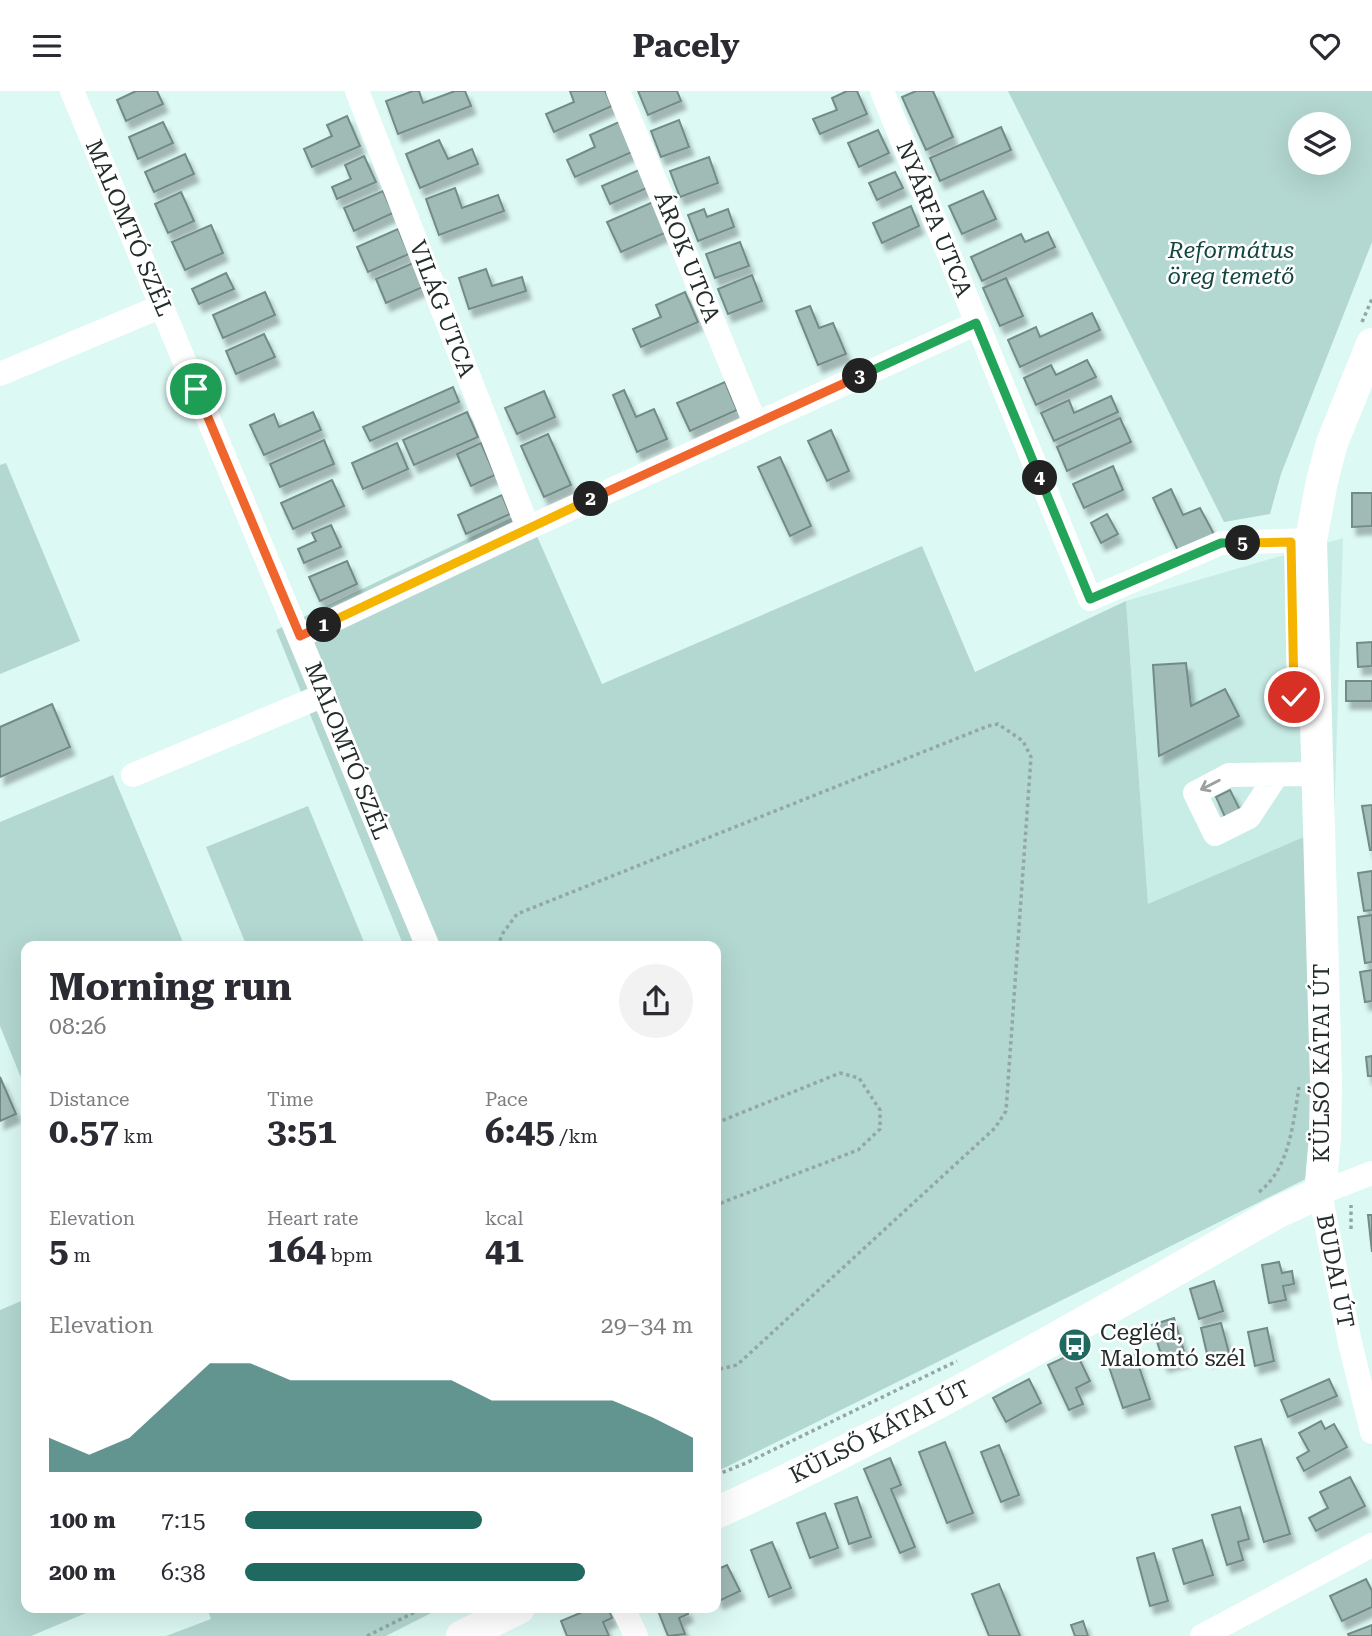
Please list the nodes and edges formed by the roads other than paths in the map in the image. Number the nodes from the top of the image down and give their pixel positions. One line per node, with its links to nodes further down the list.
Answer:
1 (72, 91): 5 (street, MALOMTÓ SZÉL)
2 (357, 91): 10 (street, VILÁG UTCA)
3 (618, 91): 9 (street, ÁROK UTCA)
4 (881, 91): 6 (street, NYÁRFA UTCA)
5 (162, 306): 8 (street); 12 (street, MALOMTÓ SZÉL)
6 (976, 323): 9 (street); 11 (street, NYÁRFA UTCA)
7 (1367, 333): 11 (main road, KÜLSŐ KÁTAI ÚT)
8 (0, 374)
9 (755, 423): 10 (street)
10 (528, 528): 12 (street)
11 (1311, 540): 14 (main road, KÜLSŐ KÁTAI ÚT)
12 (300, 636): 13 (street, MALOMTÓ SZÉL)
13 (324, 695): 15 (street); 17 (street, MALOMTÓ SZÉL)
14 (1317, 774): 16 (street); 19 (main road, KÜLSŐ KÁTAI ÚT)
15 (133, 775)
16 (1276, 776)
17 (426, 941)
18 (1372, 1173): 19 (street)
19 (1320, 1193): 20 (street, BUDAI ÚT); 21 (main road, KÜLSŐ KÁTAI ÚT)
20 (1372, 1432)
21 (721, 1511)
22 (1372, 1545): 27 (street)
23 (509, 1613): 25 (main road)
24 (625, 1613): 26 (street)
25 (462, 1636)
26 (636, 1636)
27 (1202, 1636)

